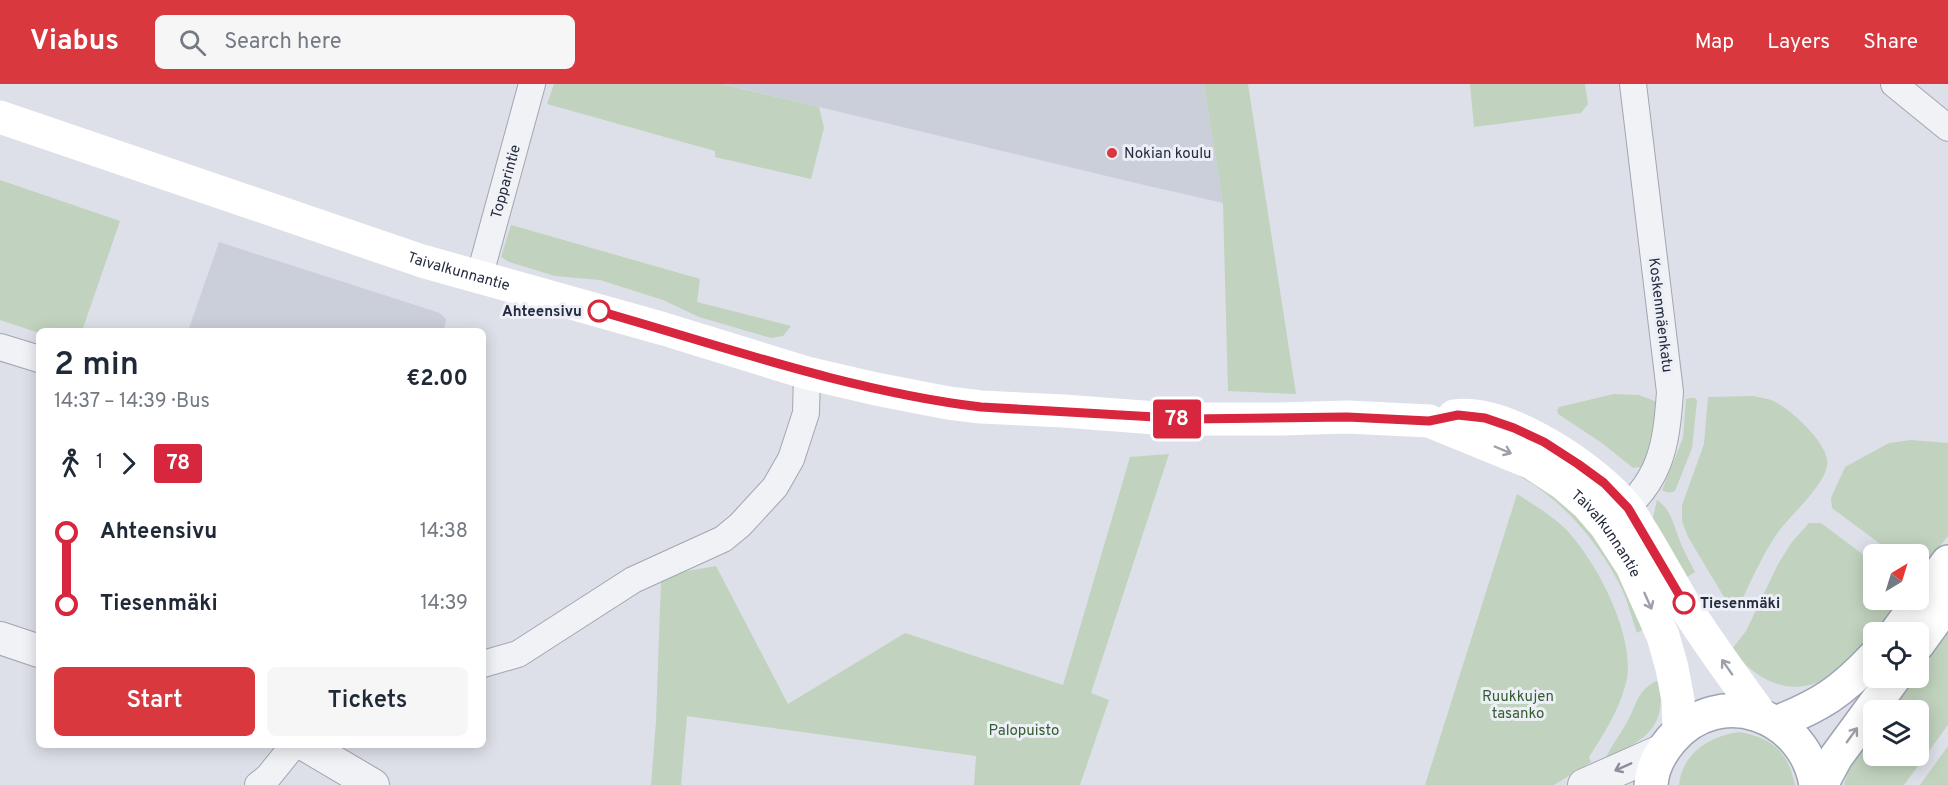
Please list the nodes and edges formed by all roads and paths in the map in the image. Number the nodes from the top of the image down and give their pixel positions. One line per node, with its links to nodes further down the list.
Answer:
1 (1633, 84): 10 (street, Koskenmäenkatu)
2 (1894, 84): 5 (street)
3 (528, 85): 6 (street, Topparintie)
4 (0, 117): 6 (main road, Taivalkunnantie)
5 (1948, 128)
6 (479, 278): 9 (main road, Taivalkunnantie)
7 (0, 347): 8 (street)
8 (36, 358)
9 (807, 373): 10 (main road, Taivalkunnantie); 17 (street)
10 (1617, 517): 20 (main road, Taivalkunnantie, one-way to 10); 21 (main road, Taivalkunnantie, one-way to 21)
11 (1948, 562): 13 (main road)
12 (1948, 602): 14 (main road)
13 (1904, 622)
14 (1929, 629)
15 (0, 638): 16 (street)
16 (36, 650)
17 (486, 663)
18 (1863, 667): 20 (main road)
19 (1887, 688): 29 (main road, one-way to 19)
20 (1768, 719): 21 (main road); 28 (main road, Taivalkunnantie)
21 (1671, 740): 26 (street, one-way to 26); 27 (main road)
22 (291, 748): 24 (street)
23 (309, 748): 25 (street)
24 (258, 785)
25 (373, 785)
26 (1584, 785)
27 (1651, 785)
28 (1816, 785)
29 (1821, 785)

